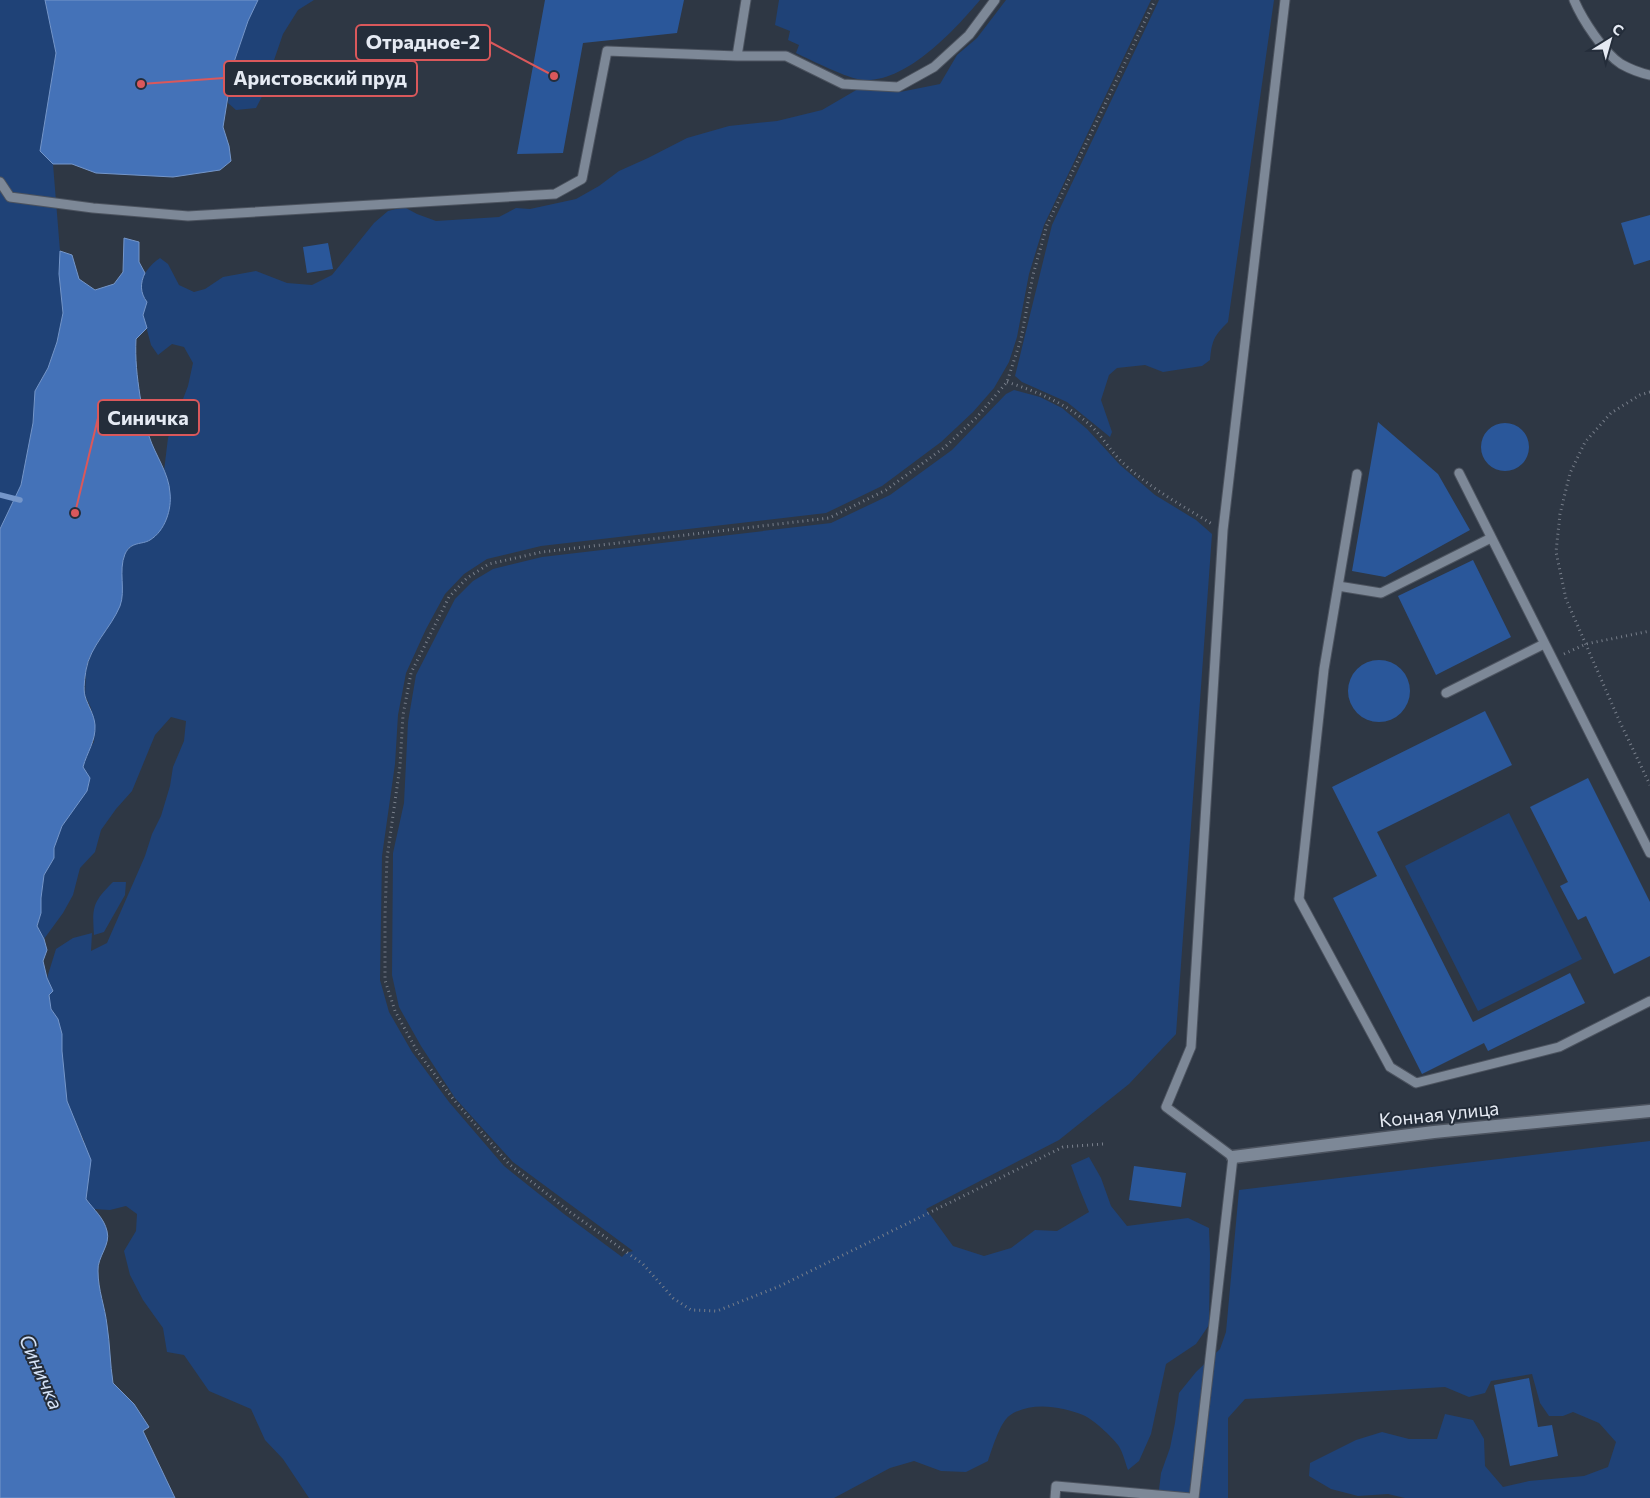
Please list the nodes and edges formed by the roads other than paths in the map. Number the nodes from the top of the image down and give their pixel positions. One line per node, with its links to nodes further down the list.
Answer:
1 (746, 0): 5 (lane)
2 (995, 0): 5 (lane)
3 (1285, 0): 17 (lane)
4 (1574, 0): 6 (lane)
5 (737, 56): 7 (lane)
6 (1650, 75)
7 (0, 182)
8 (1459, 473): 10 (lane)
9 (1357, 474): 11 (lane)
10 (1491, 538): 11 (lane); 12 (lane)
11 (1338, 586): 15 (lane)
12 (1544, 644): 13 (lane); 14 (lane)
13 (1446, 693)
14 (1650, 853)
15 (1650, 1001)
16 (1650, 1111): 17 (street, Конная улица)
17 (1233, 1157): 19 (lane)
18 (1055, 1498): 19 (lane)
19 (1192, 1498)

